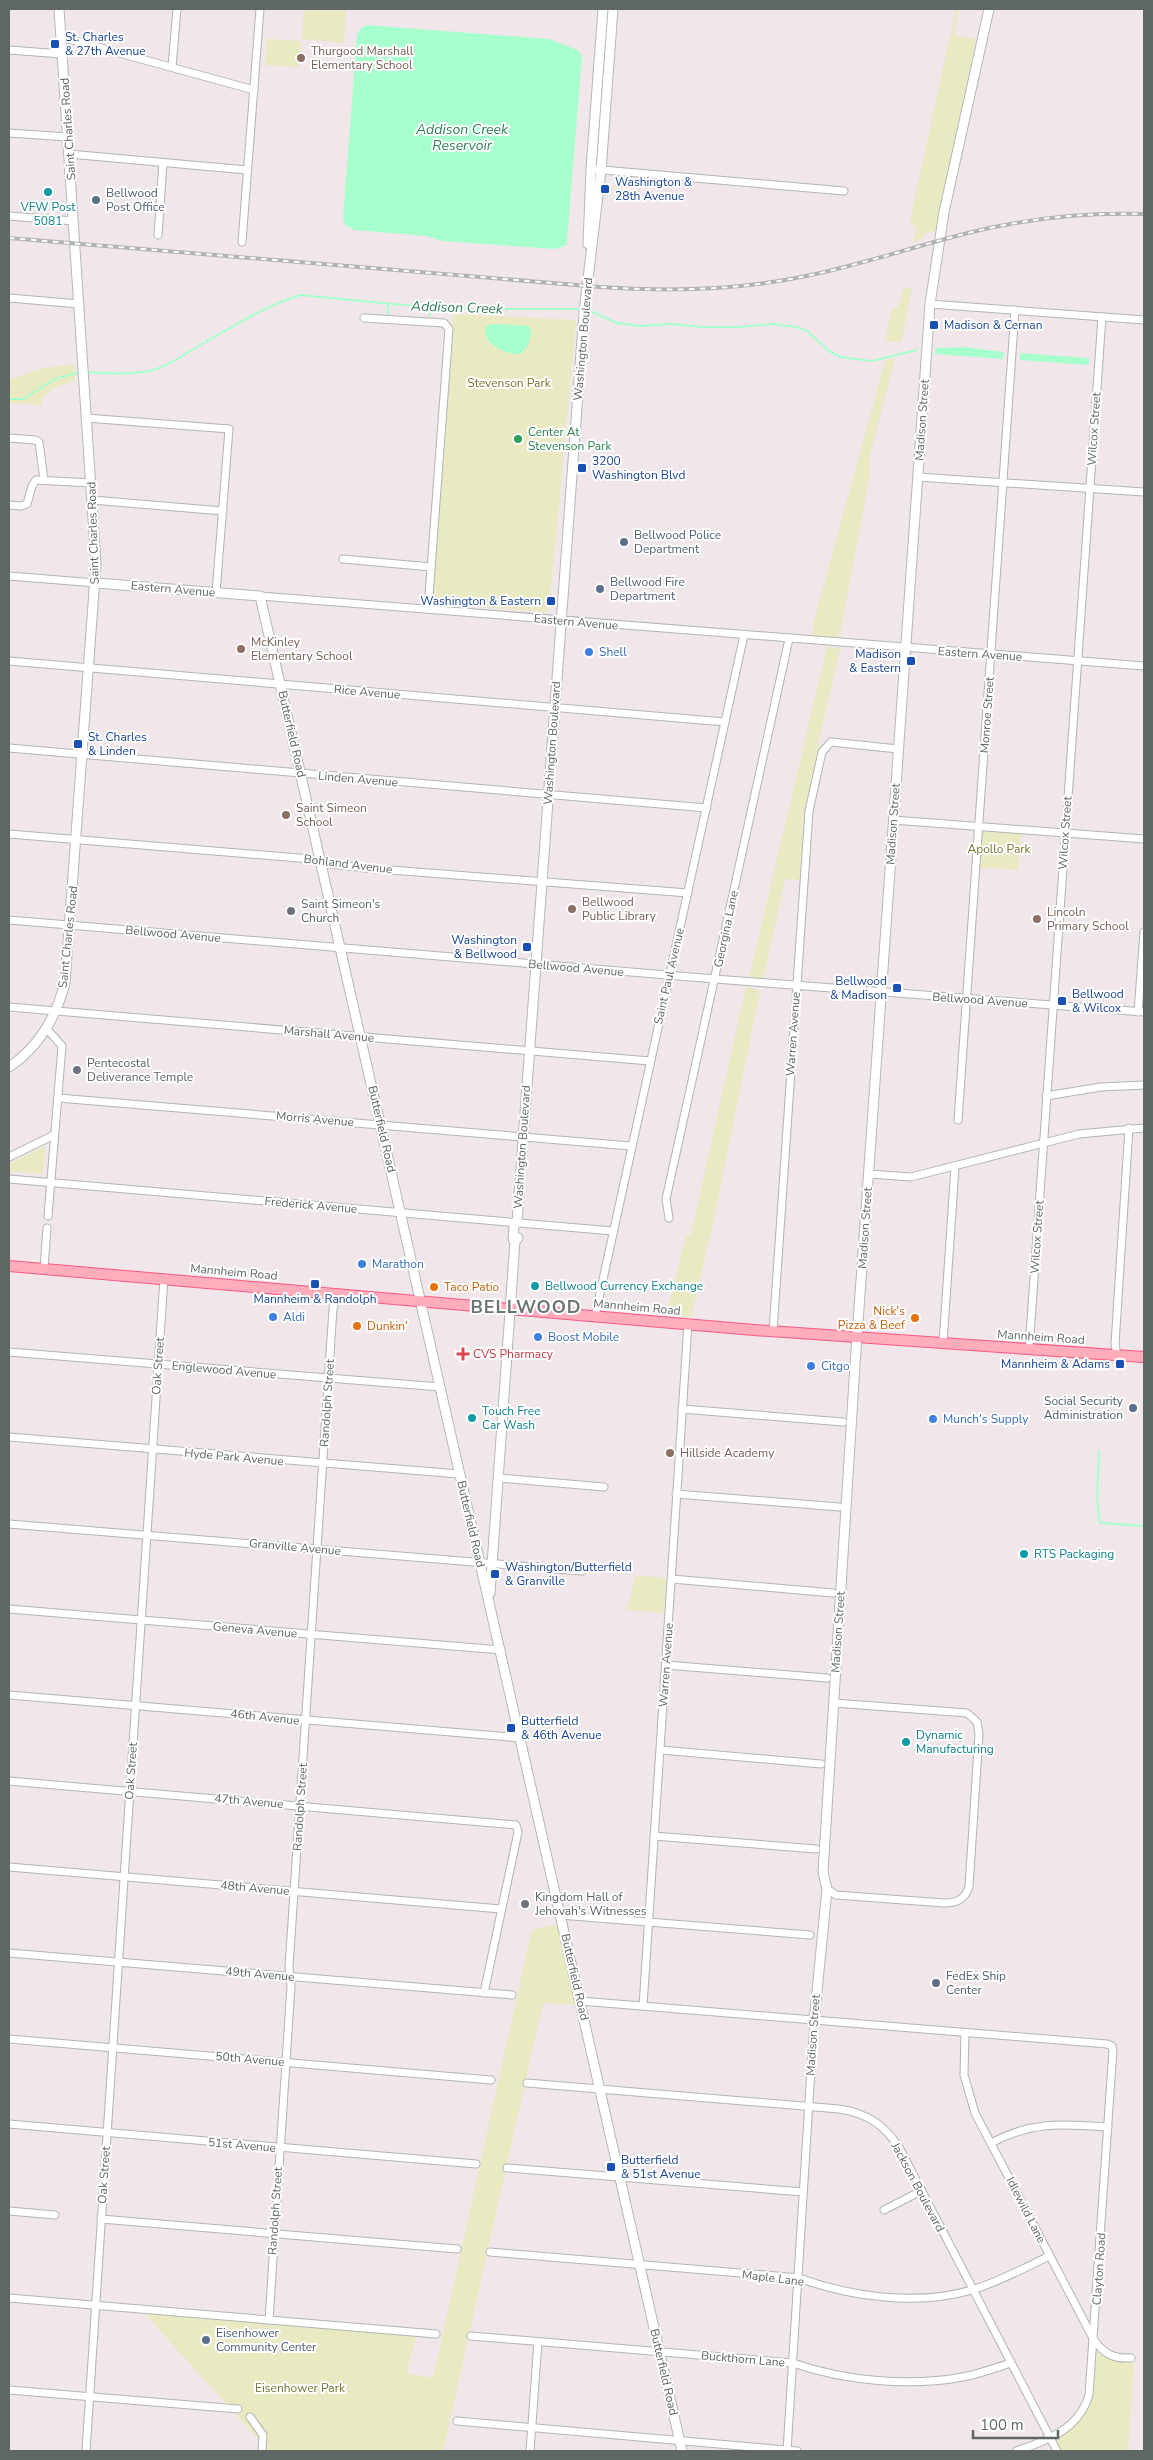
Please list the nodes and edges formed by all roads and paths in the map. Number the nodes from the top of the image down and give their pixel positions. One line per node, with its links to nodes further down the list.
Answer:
1 (59, 9): 7 (street, Saint Charles Road)
2 (177, 9): 10 (street)
3 (260, 9): 11 (street)
4 (603, 9): 16 (street, Washington Boulevard)
5 (613, 9): 18 (street, Washington Boulevard)
6 (989, 9): 27 (street, Madison Street)
7 (61, 37): 9 (street, Saint Charles Road); 10 (street)
8 (9, 50): 9 (street)
9 (62, 54): 13 (street, Saint Charles Road)
10 (172, 67): 11 (street)
11 (254, 90): 17 (street)
12 (9, 133): 13 (street)
13 (68, 137): 14 (street, Saint Charles Road)
14 (70, 154): 15 (street); 21 (street, Saint Charles Road)
15 (163, 163): 17 (street); 22 (street)
16 (591, 169): 18 (street); 24 (street, Washington Boulevard)
17 (247, 170): 23 (street)
18 (601, 170): 19 (street); 24 (street, Washington Boulevard)
19 (844, 191)
20 (9, 216): 21 (street)
21 (74, 221): 26 (street, Saint Charles Road)
22 (158, 235)
23 (242, 242)
24 (589, 264): 50 (street, Washington Boulevard)
25 (9, 298): 26 (street)
26 (79, 304): 32 (street, Saint Charles Road)
27 (930, 304): 28 (street); 34 (street, Madison Street)
28 (1015, 310): 29 (street); 37 (street, Monroe Street)
29 (1102, 317): 31 (street); 38 (street, Wilcox Street)
30 (364, 318): 44 (street)
31 (1144, 320)
32 (86, 418): 36 (street, Saint Charles Road); 42 (street)
33 (9, 438): 35 (street)
34 (917, 477): 37 (street); 53 (street, Madison Street)
35 (44, 480): 36 (street); 41 (street)
36 (91, 483): 40 (street, Saint Charles Road)
37 (1004, 483): 38 (street); 54 (street, Monroe Street)
38 (1089, 489): 39 (street); 56 (street, Wilcox Street)
39 (1144, 492)
40 (92, 500): 42 (street); 46 (street, Saint Charles Road)
41 (9, 505)
42 (222, 511): 47 (street)
43 (343, 559): 44 (street)
44 (432, 567): 49 (street)
45 (9, 576): 46 (street, Eastern Avenue)
46 (96, 582): 47 (street, Eastern Avenue); 58 (street, Saint Charles Road)
47 (216, 593): 48 (street, Eastern Avenue)
48 (260, 596): 49 (street, Eastern Avenue); 59 (street, Butterfield Road)
49 (428, 609): 50 (street, Eastern Avenue)
50 (561, 620): 51 (street, Eastern Avenue); 60 (street, Washington Boulevard)
51 (744, 636): 52 (street, Eastern Avenue); 61 (street, Saint Paul Avenue)
52 (789, 639): 53 (street, Eastern Avenue); 83 (street, Georgina Lane)
53 (906, 649): 54 (street, Eastern Avenue); 63 (street, Madison Street)
54 (992, 655): 56 (street, Eastern Avenue); 69 (street, Monroe Street)
55 (9, 661): 58 (street, Rice Avenue)
56 (1077, 662): 57 (street, Eastern Avenue); 70 (street, Wilcox Street)
57 (1144, 666)
58 (90, 668): 59 (street, Rice Avenue); 64 (street, Saint Charles Road)
59 (280, 685): 60 (street, Rice Avenue); 65 (street, Butterfield Road)
60 (555, 708): 61 (street, Rice Avenue); 66 (street, Washington Boulevard)
61 (725, 722): 67 (street, Saint Paul Avenue)
62 (9, 748): 64 (street, Linden Avenue)
63 (898, 749): 68 (street, Madison Street); 84 (street, Warren Avenue)
64 (83, 754): 65 (street, Linden Avenue); 73 (street, Saint Charles Road)
65 (302, 773): 66 (street, Linden Avenue); 74 (street, Butterfield Road)
66 (548, 795): 67 (street, Linden Avenue); 75 (street, Washington Boulevard)
67 (707, 808): 76 (street, Saint Paul Avenue)
68 (893, 820): 69 (street); 85 (street, Madison Street)
69 (979, 826): 70 (street); 86 (street, Monroe Street)
70 (1064, 833): 72 (street); 87 (street, Wilcox Street)
71 (9, 834): 73 (street, Bohland Avenue)
72 (1144, 839)
73 (78, 840): 74 (street, Bohland Avenue); 78 (street, Saint Charles Road)
74 (321, 862): 75 (street, Bohland Avenue); 80 (street, Butterfield Road)
75 (542, 882): 76 (street, Bohland Avenue); 81 (street, Washington Boulevard)
76 (688, 893): 82 (street, Saint Paul Avenue)
77 (9, 920): 78 (street, Bellwood Avenue)
78 (71, 925): 80 (street, Bellwood Avenue); 89 (street, Saint Charles Road)
79 (1144, 932): 90 (street)
80 (340, 948): 81 (street, Bellwood Avenue); 92 (street, Butterfield Road)
81 (535, 964): 82 (street, Bellwood Avenue); 93 (street, Washington Boulevard)
82 (670, 976): 83 (street, Bellwood Avenue); 94 (street, Saint Paul Avenue)
83 (715, 979): 84 (street, Bellwood Avenue); 114 (street, Georgina Lane)
84 (797, 986): 85 (street, Bellwood Avenue); 126 (street, Warren Avenue)
85 (881, 992): 86 (street, Bellwood Avenue); 109 (street, Madison Street)
86 (967, 999): 87 (street, Bellwood Avenue); 99 (street, Monroe Street)
87 (1053, 1006): 90 (street, Bellwood Avenue); 97 (street, Wilcox Street)
88 (9, 1007): 89 (street, Marshall Avenue)
89 (56, 1011): 91 (street, Saint Charles Road); 92 (street, Marshall Avenue)
90 (1141, 1012)
91 (47, 1029): 95 (street, Saint Charles Road); 98 (street)
92 (361, 1036): 93 (street, Marshall Avenue); 100 (street, Butterfield Road)
93 (529, 1050): 94 (street, Marshall Avenue); 104 (street, Washington Boulevard)
94 (650, 1061): 106 (street, Saint Paul Avenue)
95 (9, 1067)
96 (1144, 1085): 97 (street)
97 (1046, 1096): 105 (street, Wilcox Street)
98 (58, 1098): 100 (street, Morris Avenue); 103 (street)
99 (958, 1120)
100 (381, 1125): 104 (street, Morris Avenue); 112 (street, Butterfield Road)
101 (1129, 1128): 102 (street); 105 (street); 131 (street)
102 (1144, 1128)
103 (54, 1135): 107 (street); 111 (street)
104 (523, 1137): 106 (street, Morris Avenue); 115 (street, Washington Boulevard)
105 (1043, 1142): 108 (street); 129 (street, Wilcox Street)
106 (631, 1146): 117 (street, Saint Paul Avenue)
107 (9, 1157)
108 (955, 1167): 109 (street); 128 (street)
109 (868, 1174): 127 (street, Madison Street)
110 (9, 1179): 111 (street, Frederick Avenue)
111 (50, 1183): 112 (street, Frederick Avenue); 113 (street)
112 (401, 1212): 115 (street, Frederick Avenue); 122 (street, Butterfield Road)
113 (48, 1216)
114 (669, 1218)
115 (516, 1222): 117 (street, Frederick Avenue); 123 (street, Washington Boulevard)
116 (47, 1228): 119 (street)
117 (613, 1231): 124 (street, Saint Paul Avenue)
118 (9, 1266): 119 (main road, Mannheim Road)
119 (44, 1268): 120 (main road, Mannheim Road)
120 (164, 1278): 121 (main road, Mannheim Road); 133 (street, Oak Street)
121 (337, 1294): 122 (main road, Mannheim Road); 134 (street, Randolph Street)
122 (421, 1301): 123 (main road, Mannheim Road); 135 (street, Butterfield Road)
123 (511, 1309): 124 (main road, Mannheim Road); 142 (street, Washington Boulevard)
124 (595, 1316): 125 (main road, Mannheim Road)
125 (688, 1324): 126 (main road, Mannheim Road); 136 (street, Warren Avenue)
126 (773, 1331): 127 (main road, Mannheim Road)
127 (857, 1337): 128 (main road, Mannheim Road); 162 (street, Madison Street)
128 (944, 1343): 129 (main road, Mannheim Road)
129 (1029, 1349): 131 (main road, Mannheim Road)
130 (9, 1352): 133 (street, Englewood Avenue)
131 (1117, 1355): 132 (main road, Mannheim Road)
132 (1144, 1357)
133 (158, 1364): 134 (street, Englewood Avenue); 139 (street, Oak Street)
134 (329, 1378): 135 (street, Englewood Avenue); 140 (street, Randolph Street)
135 (440, 1387): 141 (street, Butterfield Road)
136 (682, 1408): 137 (street); 144 (street, Warren Avenue)
137 (843, 1422)
138 (9, 1438): 139 (street, Hyde Park Avenue)
139 (152, 1450): 140 (street, Hyde Park Avenue); 147 (street, Oak Street)
140 (323, 1464): 141 (street, Hyde Park Avenue); 148 (street, Randolph Street)
141 (459, 1474): 149 (street, Butterfield Road)
142 (498, 1478): 143 (street); 150 (street, Washington Boulevard)
143 (604, 1487)
144 (676, 1494): 145 (street); 152 (street, Warren Avenue)
145 (839, 1507)
146 (9, 1524): 147 (street, Granville Avenue)
147 (146, 1535): 148 (street, Granville Avenue); 156 (street, Oak Street)
148 (318, 1549): 149 (street, Granville Avenue); 157 (street, Randolph Street)
149 (480, 1563): 150 (street, Granville Avenue); 154 (street, Butterfield Road)
150 (492, 1564): 151 (street, Granville Avenue); 154 (street, Washington Boulevard)
151 (582, 1571)
152 (672, 1579): 153 (street); 159 (street, Warren Avenue)
153 (833, 1593)
154 (490, 1601): 158 (street, Butterfield Road)
155 (9, 1609): 156 (street, Geneva Avenue)
156 (141, 1620): 157 (street, Geneva Avenue); 163 (street, Oak Street)
157 (312, 1635): 158 (street, Geneva Avenue); 164 (street, Randolph Street)
158 (501, 1650): 165 (street, Butterfield Road)
159 (666, 1665): 160 (street); 166 (street, Warren Avenue)
160 (827, 1678)
161 (9, 1695): 163 (street, 46th Avenue)
162 (834, 1703): 175 (street, Madison Street); 175 (street)
163 (136, 1704): 164 (street, 46th Avenue); 169 (street, Oak Street)
164 (307, 1721): 165 (street, 46th Avenue); 170 (street, Randolph Street)
165 (520, 1738): 178 (street, Butterfield Road)
166 (661, 1750): 167 (street); 171 (street, Warren Avenue)
167 (821, 1764)
168 (9, 1781): 169 (street, 47th Avenue)
169 (130, 1790): 170 (street, 47th Avenue); 174 (street, Oak Street)
170 (300, 1806): 176 (street, Randolph Street); 177 (street, 47th Avenue)
171 (654, 1836): 172 (street); 179 (street, Warren Avenue)
172 (816, 1849)
173 (9, 1868): 174 (street, 48th Avenue)
174 (124, 1877): 176 (street, 48th Avenue); 182 (street, Oak Street)
175 (827, 1889): 188 (street, Madison Street)
176 (295, 1891): 177 (street, 48th Avenue); 183 (street, Randolph Street)
177 (501, 1909): 184 (street)
178 (560, 1915): 179 (street); 186 (street, Butterfield Road)
179 (648, 1920): 180 (street); 187 (street, Warren Avenue)
180 (810, 1935)
181 (9, 1953): 182 (street, 49th Avenue)
182 (118, 1962): 183 (street, 49th Avenue); 191 (street, Oak Street)
183 (290, 1977): 184 (street, 49th Avenue); 192 (street, Randolph Street)
184 (484, 1993): 185 (street, 49th Avenue)
185 (512, 1995)
186 (580, 2001): 187 (street); 195 (street, Butterfield Road)
187 (643, 2006): 188 (street)
188 (814, 2022): 189 (street); 196 (street, Madison Street)
189 (965, 2034): 198 (street, Clayton Road); 200 (street, Idlewild Lane)
190 (9, 2039): 191 (street, 50th Avenue)
191 (112, 2047): 192 (street, 50th Avenue); 199 (street, Oak Street)
192 (285, 2063): 193 (street, 50th Avenue); 201 (street, Randolph Street)
193 (490, 2080)
194 (527, 2083): 195 (street)
195 (600, 2089): 196 (street, Jackson Boulevard); 204 (street, Butterfield Road)
196 (808, 2106): 205 (street, Jackson Boulevard); 206 (street, Madison Street)
197 (9, 2124): 199 (street, 51st Avenue)
198 (1108, 2127): 200 (street); 223 (street, Clayton Road)
199 (107, 2133): 201 (street, 51st Avenue); 210 (street, Oak Street)
200 (991, 2143): 214 (street, Idlewild Lane)
201 (280, 2148): 202 (street, 51st Avenue); 211 (street, Randolph Street)
202 (476, 2164)
203 (507, 2168): 204 (street)
204 (620, 2176): 206 (street); 215 (street, Butterfield Road)
205 (921, 2191): 207 (street); 217 (street, Jackson Boulevard)
206 (803, 2192): 216 (street, Madison Street)
207 (884, 2210)
208 (9, 2211): 209 (street)
209 (55, 2215)
210 (101, 2219): 211 (street); 219 (street, Oak Street)
211 (274, 2234): 212 (street); 220 (street, Randolph Street)
212 (457, 2249)
213 (490, 2252): 215 (street, Maple Lane)
214 (1049, 2256): 217 (street, Maple Lane); 223 (street, Idlewild Lane)
215 (639, 2264): 216 (street, Maple Lane); 225 (street, Butterfield Road)
216 (798, 2278): 217 (street, Maple Lane); 227 (street, Madison Street)
217 (973, 2290): 228 (street, Jackson Boulevard)
218 (9, 2298): 219 (street)
219 (95, 2306): 220 (street); 230 (street, Oak Street)
220 (269, 2320): 221 (street)
221 (436, 2334)
222 (471, 2336): 224 (street, Buckthorn Lane)
223 (1094, 2340): 226 (street, Idlewild Lane); 236 (street, Clayton Road)
224 (538, 2342): 225 (street, Buckthorn Lane); 234 (street)
225 (659, 2352): 227 (street, Buckthorn Lane); 235 (street, Butterfield Road)
226 (1131, 2358)
227 (793, 2363): 228 (street, Buckthorn Lane); 237 (street, Madison Street)
228 (1011, 2363): 236 (street, Jackson Boulevard)
229 (9, 2390): 230 (street)
230 (89, 2396): 231 (street); 238 (street, Oak Street)
231 (238, 2409)
232 (250, 2417): 239 (street)
233 (457, 2421): 234 (street)
234 (532, 2428): 235 (street); 240 (street)
235 (679, 2439): 237 (street); 241 (street, Butterfield Road)
236 (1050, 2439): 243 (street, Clayton Road); 244 (street, Jackson Boulevard)
237 (788, 2450): 242 (street)
238 (86, 2451)
239 (262, 2451)
240 (530, 2451)
241 (682, 2451)
242 (797, 2451)
243 (1016, 2451)
244 (1057, 2451)

